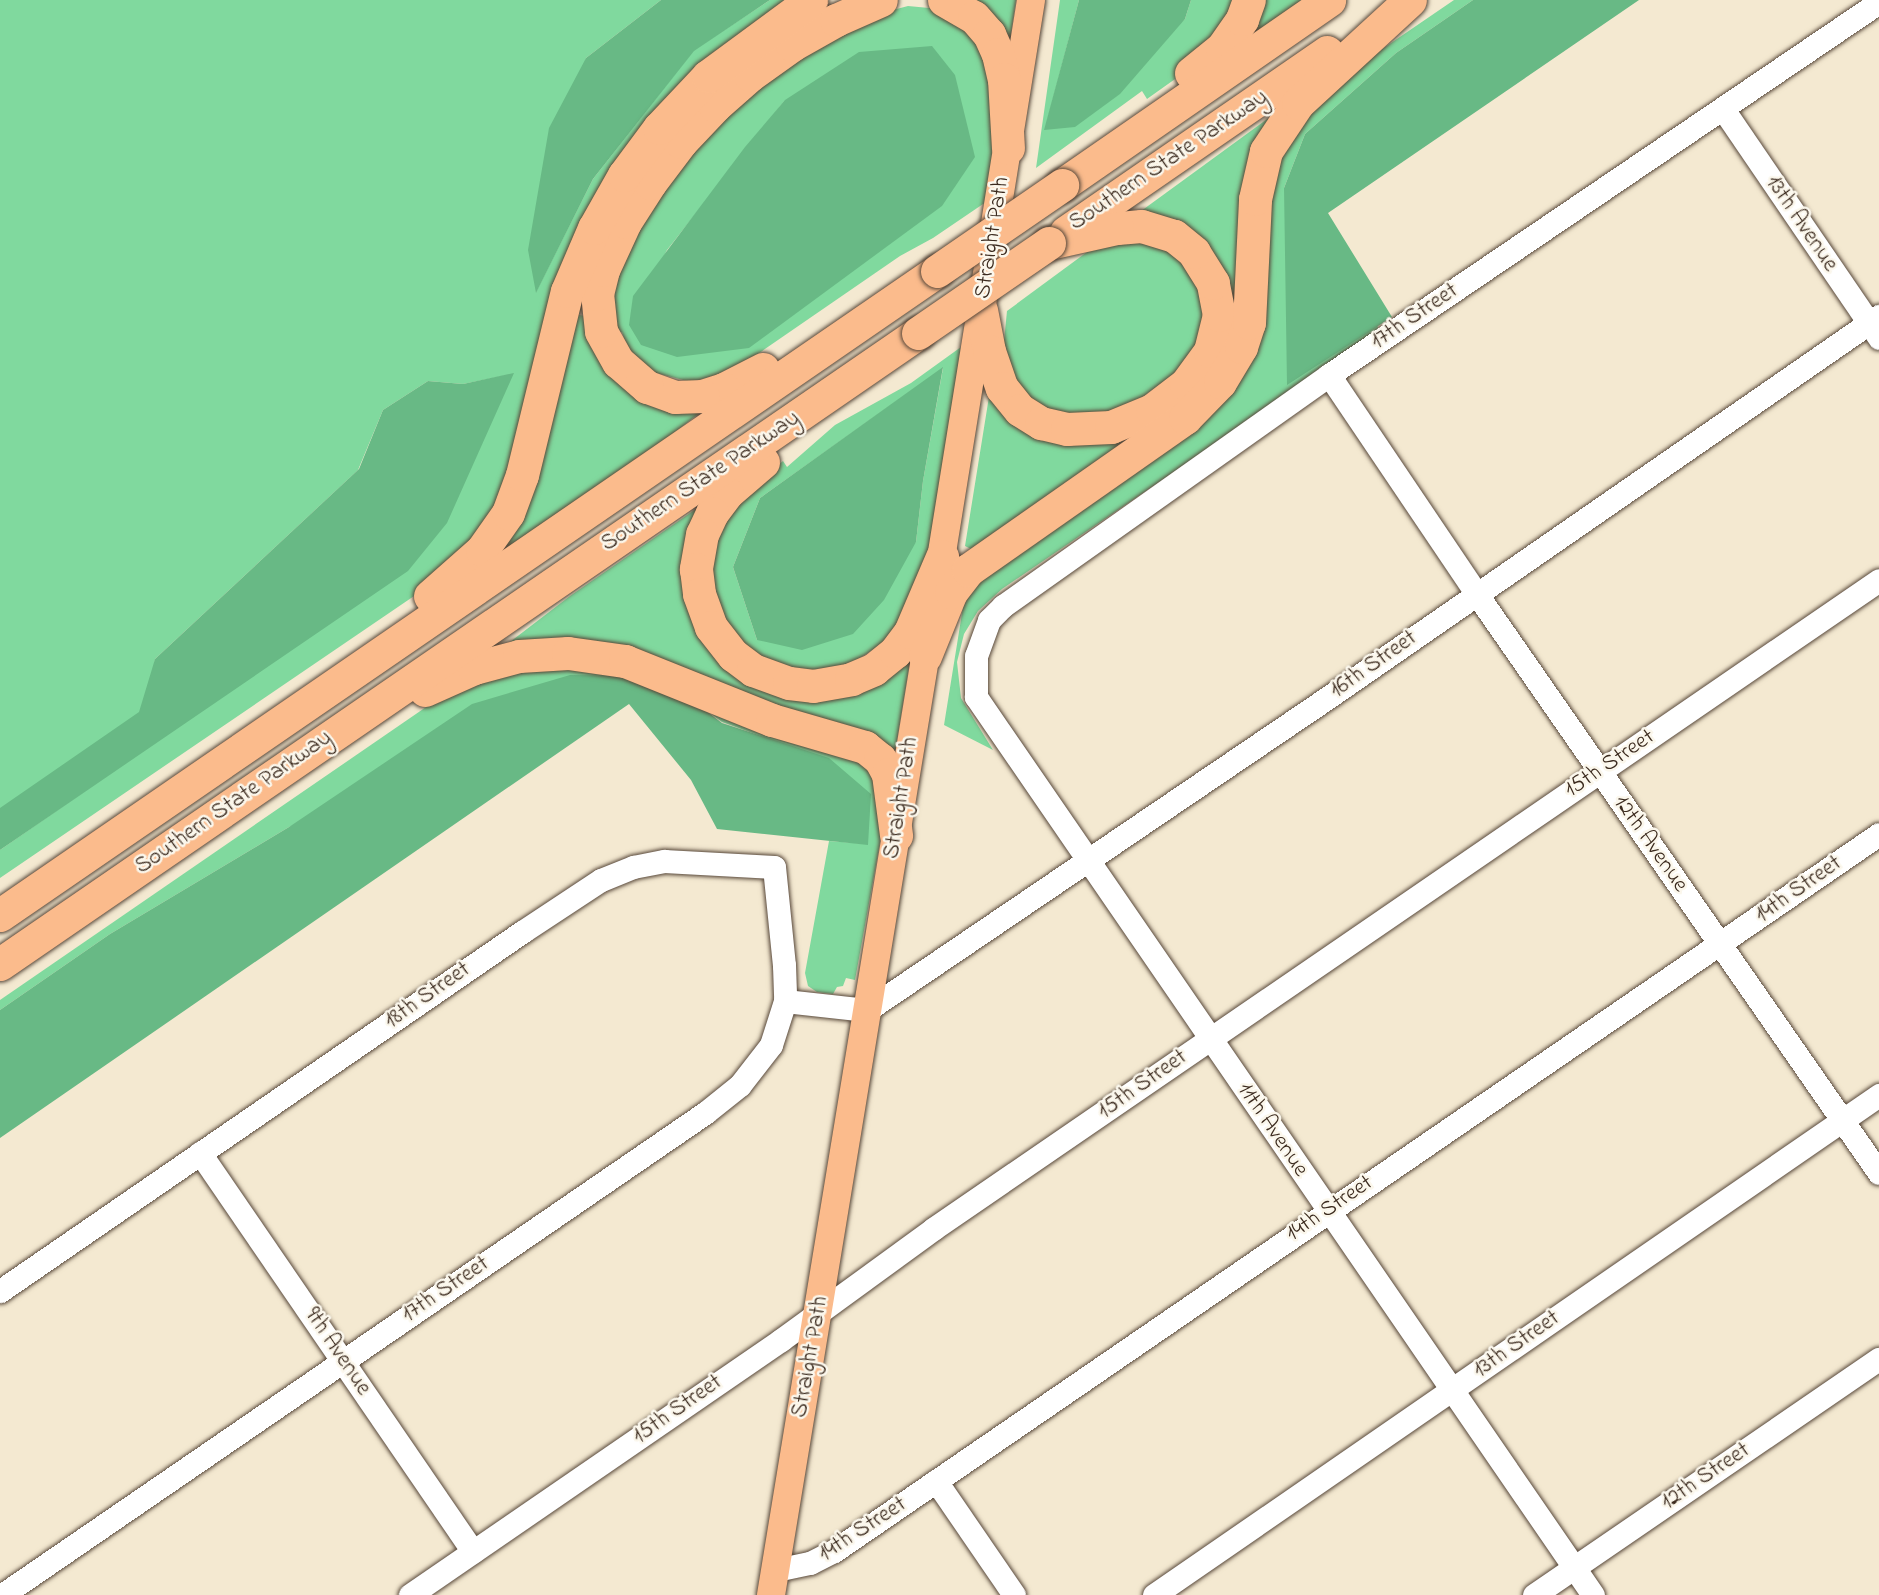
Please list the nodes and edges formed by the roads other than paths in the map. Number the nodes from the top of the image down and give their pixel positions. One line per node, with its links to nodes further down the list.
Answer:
1 (811, 0): 24 (highway)
2 (881, 0): 15 (highway)
3 (944, 0): 12 (highway)
4 (1031, 0): 12 (main road, Straight Path)
5 (1249, 0): 11 (highway)
6 (1329, 0): 11 (highway, Southern State Parkway)
7 (1403, 0): 13 (highway, Southern State Parkway)
8 (1410, 0): 22 (highway)
9 (1879, 2): 10 (street, 17th Street)
10 (1723, 109): 16 (street, 13th Avenue); 17 (street, 17th Street)
11 (1122, 144): 15 (highway, Southern State Parkway, bridge)
12 (1008, 148): 14 (main road, Straight Path)
13 (1049, 243): 14 (highway); 18 (highway, Southern State Parkway, bridge)
14 (981, 310): 19 (main road, Straight Path)
15 (871, 317): 24 (highway, Southern State Parkway)
16 (1876, 326): 21 (street, 16th Street)
17 (1329, 375): 21 (street, 12th Avenue); 23 (street, 17th Street)
18 (825, 397): 19 (highway); 25 (highway, Southern State Parkway)
19 (942, 557): 22 (main road, Straight Path)
20 (1879, 580): 26 (street, 15th Street)
21 (1476, 593): 26 (street, 12th Avenue); 29 (street, 16th Street)
22 (925, 656): 28 (main road, Straight Path)
23 (976, 656): 29 (street, 11th Avenue)
24 (334, 685): 30 (highway, Southern State Parkway)
25 (346, 725): 28 (highway); 32 (highway, Southern State Parkway)
26 (1599, 772): 31 (street, 12th Avenue); 35 (street, 15th Street)
27 (1879, 834): 31 (street, 14th Street)
28 (897, 835): 34 (main road, Straight Path)
29 (1087, 861): 34 (street, 16th Street); 35 (street, 11th Avenue)
30 (0, 915)
31 (1719, 944): 37 (street, 12th Avenue); 40 (street, 14th Street)
32 (0, 964)
33 (785, 1001): 34 (street); 38 (street, 18th Street); 44 (street, 17th Street)
34 (867, 1010): 42 (main road, Straight Path)
35 (1210, 1039): 40 (street, 11th Avenue); 42 (street, 15th Street)
36 (1879, 1095): 37 (street, 13th Street)
37 (1842, 1120): 39 (street, 12th Avenue); 45 (street, 13th Street)
38 (200, 1153): 41 (street, 18th Street); 44 (street, 9th Avenue)
39 (1879, 1173)
40 (1327, 1211): 45 (street, 11th Avenue); 46 (street, 14th Street)
41 (0, 1291)
42 (819, 1310): 47 (street, 15th Street); 49 (main road, Straight Path)
43 (1879, 1359): 48 (street, 12th Street)
44 (343, 1361): 47 (street, 9th Avenue); 51 (street, 17th Street)
45 (1451, 1391): 48 (street, 11th Avenue); 53 (street, 13th Street)
46 (936, 1481): 49 (street, 14th Street); 52 (street)
47 (473, 1551): 50 (street, 15th Street)
48 (1574, 1568): 54 (street, 12th Street); 55 (street, 11th Avenue)
49 (774, 1583)
50 (424, 1591)
51 (2, 1595)
52 (1014, 1595)
53 (1154, 1595)
54 (1534, 1595)
55 (1593, 1595)

